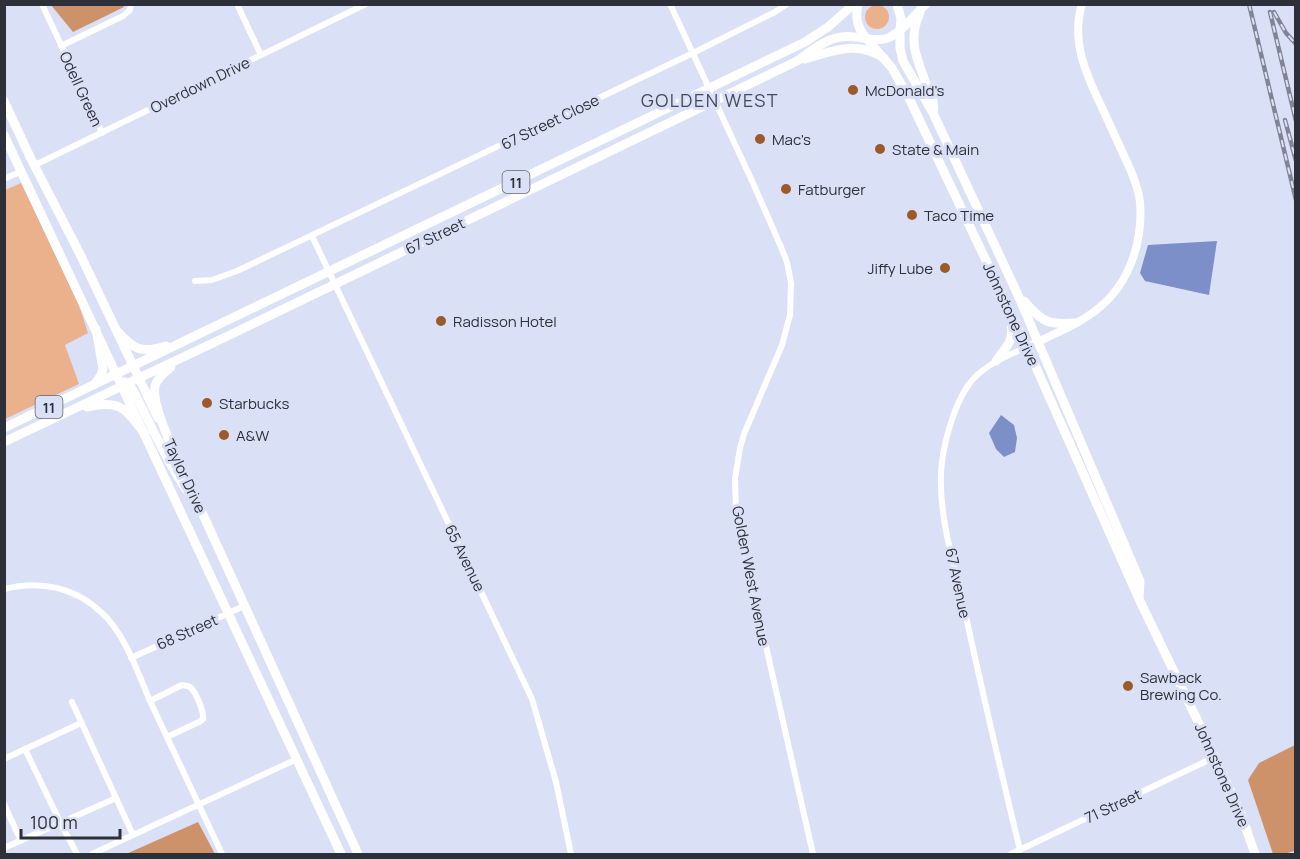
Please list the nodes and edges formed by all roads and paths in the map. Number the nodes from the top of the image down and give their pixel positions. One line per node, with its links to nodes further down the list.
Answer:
1 (42, 4): 15 (street, Odell Green)
2 (131, 4): 15 (street, Odell Green)
3 (237, 4): 17 (street)
4 (366, 4): 17 (street, Overdown Drive)
5 (670, 4): 16 (street, Golden West Avenue)
6 (787, 4): 16 (street, 67 Street Close)
7 (841, 4): 12 (main road)
8 (856, 4): 12 (main road, 67 Street / 11); 14 (main road)
9 (897, 4): 13 (main road, Johnstone Drive)
10 (1082, 4): 35 (street)
11 (925, 6): 13 (main road); 23 (main road)
12 (836, 18): 20 (main road, 67 Street / 11)
13 (900, 30): 14 (main road, 67 Street); 23 (main road, Johnstone Drive)
14 (866, 38): 18 (main road, Johnstone Drive); 19 (main road, 67 Street / 11)
15 (61, 46): 24 (street, Odell Green)
16 (693, 53): 20 (street, Golden West Avenue); 29 (street, 67 Street Close)
17 (261, 55): 24 (street, Overdown Drive)
18 (884, 58): 19 (main road); 34 (main road, Johnstone Drive)
19 (796, 61): 21 (main road, 67 Street / 11)
20 (709, 89): 21 (street, Golden West Avenue); 30 (main road, 67 Street / 11)
21 (715, 100): 32 (main road, 67 Street / 11); 81 (street, Golden West Avenue)
22 (4, 101): 26 (main road, Taylor Drive)
23 (933, 113): 33 (main road, Johnstone Drive)
24 (102, 133): 26 (street, Overdown Drive)
25 (4, 135): 27 (main road)
26 (35, 165): 37 (main road, Taylor Drive)
27 (22, 171): 28 (street); 36 (main road)
28 (4, 179)
29 (312, 236): 30 (street); 31 (street, 67 Street Close)
30 (329, 272): 32 (street, 65 Avenue); 38 (main road, 67 Street / 11)
31 (195, 281)
32 (335, 285): 41 (main road, 67 Street / 11); 80 (street, 65 Avenue)
33 (1018, 295): 35 (main road); 39 (main road, Johnstone Drive)
34 (1009, 309): 40 (main road, Johnstone Drive); 42 (main road)
35 (1076, 323): 39 (street)
36 (96, 329): 44 (main road); 47 (main road)
37 (117, 331): 38 (main road); 43 (main road, Taylor Drive)
38 (191, 339): 43 (main road, 67 Street / 11)
39 (1039, 341): 40 (street); 55 (main road, Johnstone Drive)
40 (1027, 347): 42 (street, 67 Avenue); 55 (main road, Johnstone Drive)
41 (182, 358): 45 (main road, 67 Street / 11); 52 (main road)
42 (996, 361): 74 (street, 67 Avenue)
43 (133, 366): 44 (main road, 67 Street / 11); 45 (main road, Taylor Drive)
44 (117, 374): 46 (main road); 47 (main road, 67 Street / 11)
45 (139, 378): 46 (main road, 67 Street / 11); 52 (main road, Taylor Drive)
46 (125, 385): 48 (main road, 67 Street / 11); 50 (main road, Taylor Drive); 53 (main road)
47 (94, 386): 49 (main road, 67 Street / 11)
48 (71, 412): 50 (main road); 51 (main road, 67 Street / 11)
49 (4, 428)
50 (145, 434): 57 (main road, Taylor Drive)
51 (4, 442)
52 (170, 444): 53 (main road, Taylor Drive)
53 (199, 507): 56 (main road, Taylor Drive)
54 (4, 589): 58 (street)
55 (1139, 599): 64 (main road, Johnstone Drive)
56 (244, 606): 57 (street, 68 Street); 79 (main road, Taylor Drive)
57 (229, 614): 58 (street, 68 Street); 66 (main road, Taylor Drive)
58 (131, 658): 59 (street)
59 (150, 701): 62 (street); 62 (street)
60 (72, 702): 61 (street)
61 (81, 723): 63 (street); 67 (street)
62 (167, 737): 69 (street)
63 (25, 749): 65 (street); 70 (street)
64 (1215, 758): 74 (street, 71 Street); 83 (main road, Johnstone Drive)
65 (4, 759)
66 (297, 759): 69 (street); 78 (main road, Taylor Drive)
67 (116, 798): 70 (street); 71 (street)
68 (4, 804): 72 (street)
69 (199, 805): 71 (street); 77 (street)
70 (61, 824): 72 (street); 75 (street)
71 (133, 835): 76 (street)
72 (21, 841): 73 (street)
73 (4, 849)
74 (1020, 850): 82 (street, 71 Street)
75 (77, 855)
76 (92, 855)
77 (222, 855)
78 (341, 855)
79 (358, 855)
80 (572, 855)
81 (813, 855)
82 (1011, 855)
83 (1255, 855)

